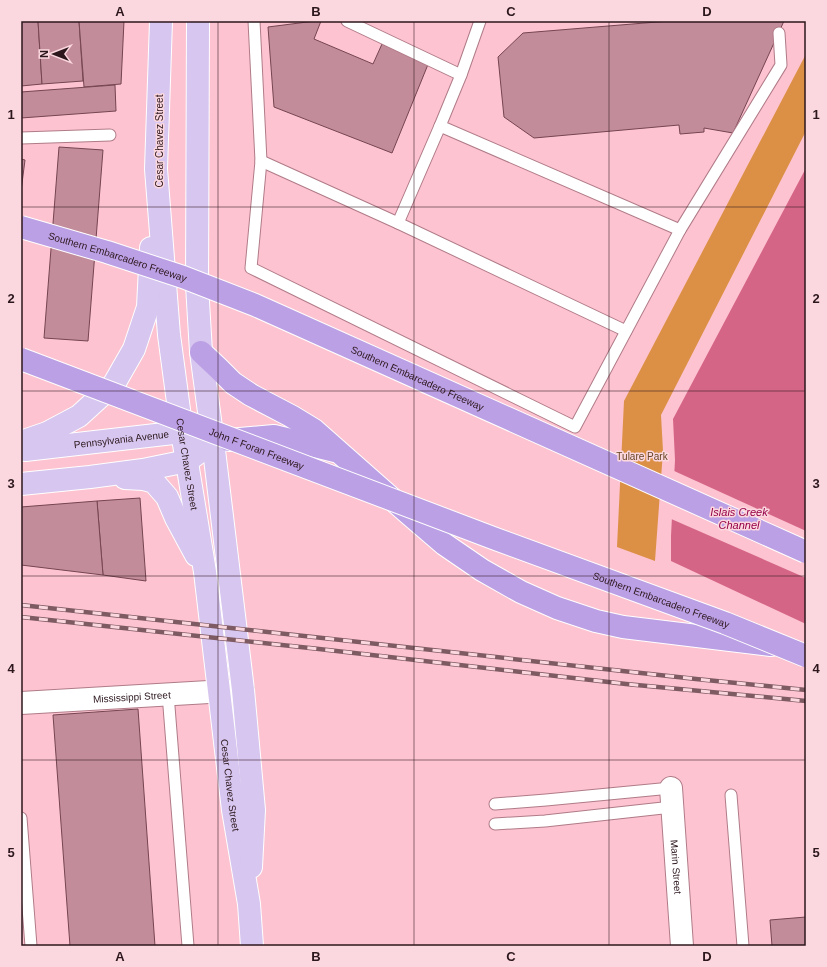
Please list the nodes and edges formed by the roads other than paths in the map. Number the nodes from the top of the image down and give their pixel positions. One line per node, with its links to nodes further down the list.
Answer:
1 (161, 21): 12 (main road, Cesar Chavez Street)
2 (198, 21): 17 (main road, Cesar Chavez Street)
3 (254, 21): 11 (lane)
4 (347, 21): 7 (lane)
5 (480, 21): 7 (lane)
6 (779, 33): 15 (lane)
7 (461, 75): 8 (lane)
8 (440, 126): 13 (lane); 15 (lane)
9 (110, 135): 10 (lane)
10 (21, 138)
11 (261, 161): 13 (lane); 16 (lane)
12 (156, 168): 21 (main road, Cesar Chavez Street); 22 (main road)
13 (398, 223): 16 (lane)
14 (21, 227): 30 (highway, Southern Embarcadero Freeway, bridge)
15 (680, 230): 16 (lane)
16 (626, 330)
17 (201, 352): 23 (main road, Cesar Chavez Street); 25 (highway)
18 (21, 359): 20 (highway, John F Foran Freeway, bridge)
19 (21, 366): 20 (highway, bridge)
20 (44, 367): 29 (highway, John F Foran Freeway, bridge)
21 (182, 432): 23 (main road, Pennsylvania Avenue); 24 (main road, Pennsylvania Avenue); 26 (main road, Cesar Chavez Street)
22 (21, 442)
23 (213, 442): 25 (highway); 26 (main road); 34 (main road, Cesar Chavez Street)
24 (21, 450)
25 (338, 451): 32 (highway, bridge)
26 (187, 461): 27 (main road); 31 (main road, Cesar Chavez Street)
27 (90, 477): 28 (main road); 31 (main road)
28 (21, 484)
29 (493, 538): 33 (highway, Southern Embarcadero Freeway, bridge)
30 (806, 552)
31 (205, 572): 35 (main road, Cesar Chavez Street)
32 (806, 649)
33 (806, 656)
34 (243, 690): 35 (street, Mississippi Street); 43 (main road, Cesar Chavez Street)
35 (219, 692): 36 (street, Mississippi Street); 43 (main road, Cesar Chavez Street)
36 (168, 694): 37 (street, Mississippi Street); 45 (lane)
37 (21, 703)
38 (731, 796): 48 (lane)
39 (671, 798): 40 (lane); 42 (lane); 47 (street, Marin Street)
40 (494, 804)
41 (21, 818): 44 (lane)
42 (496, 824)
43 (249, 904): 46 (main road, Cesar Chavez Street)
44 (31, 946)
45 (188, 946)
46 (252, 946)
47 (682, 946)
48 (743, 946)

